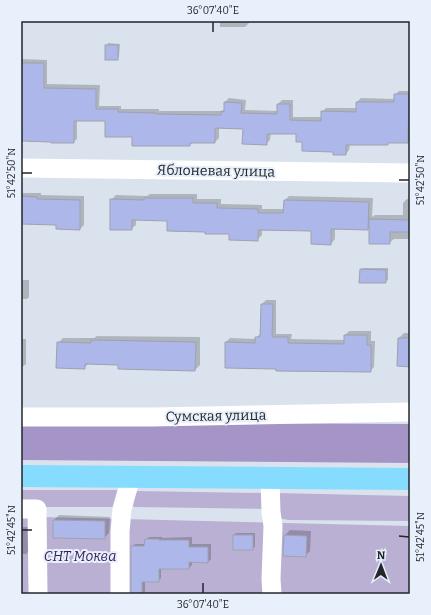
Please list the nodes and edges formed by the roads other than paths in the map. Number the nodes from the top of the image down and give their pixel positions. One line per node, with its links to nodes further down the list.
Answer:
1 (21, 168): 2 (street, Яблоневая улица)
2 (410, 173)
3 (410, 412): 4 (street, Сумская улица)
4 (21, 417)
5 (21, 476): 6 (main road)
6 (131, 477): 7 (main road); 12 (street)
7 (270, 478): 8 (main road); 10 (street)
8 (410, 480)
9 (21, 509): 11 (street)
10 (272, 589)
11 (38, 594)
12 (120, 594)

